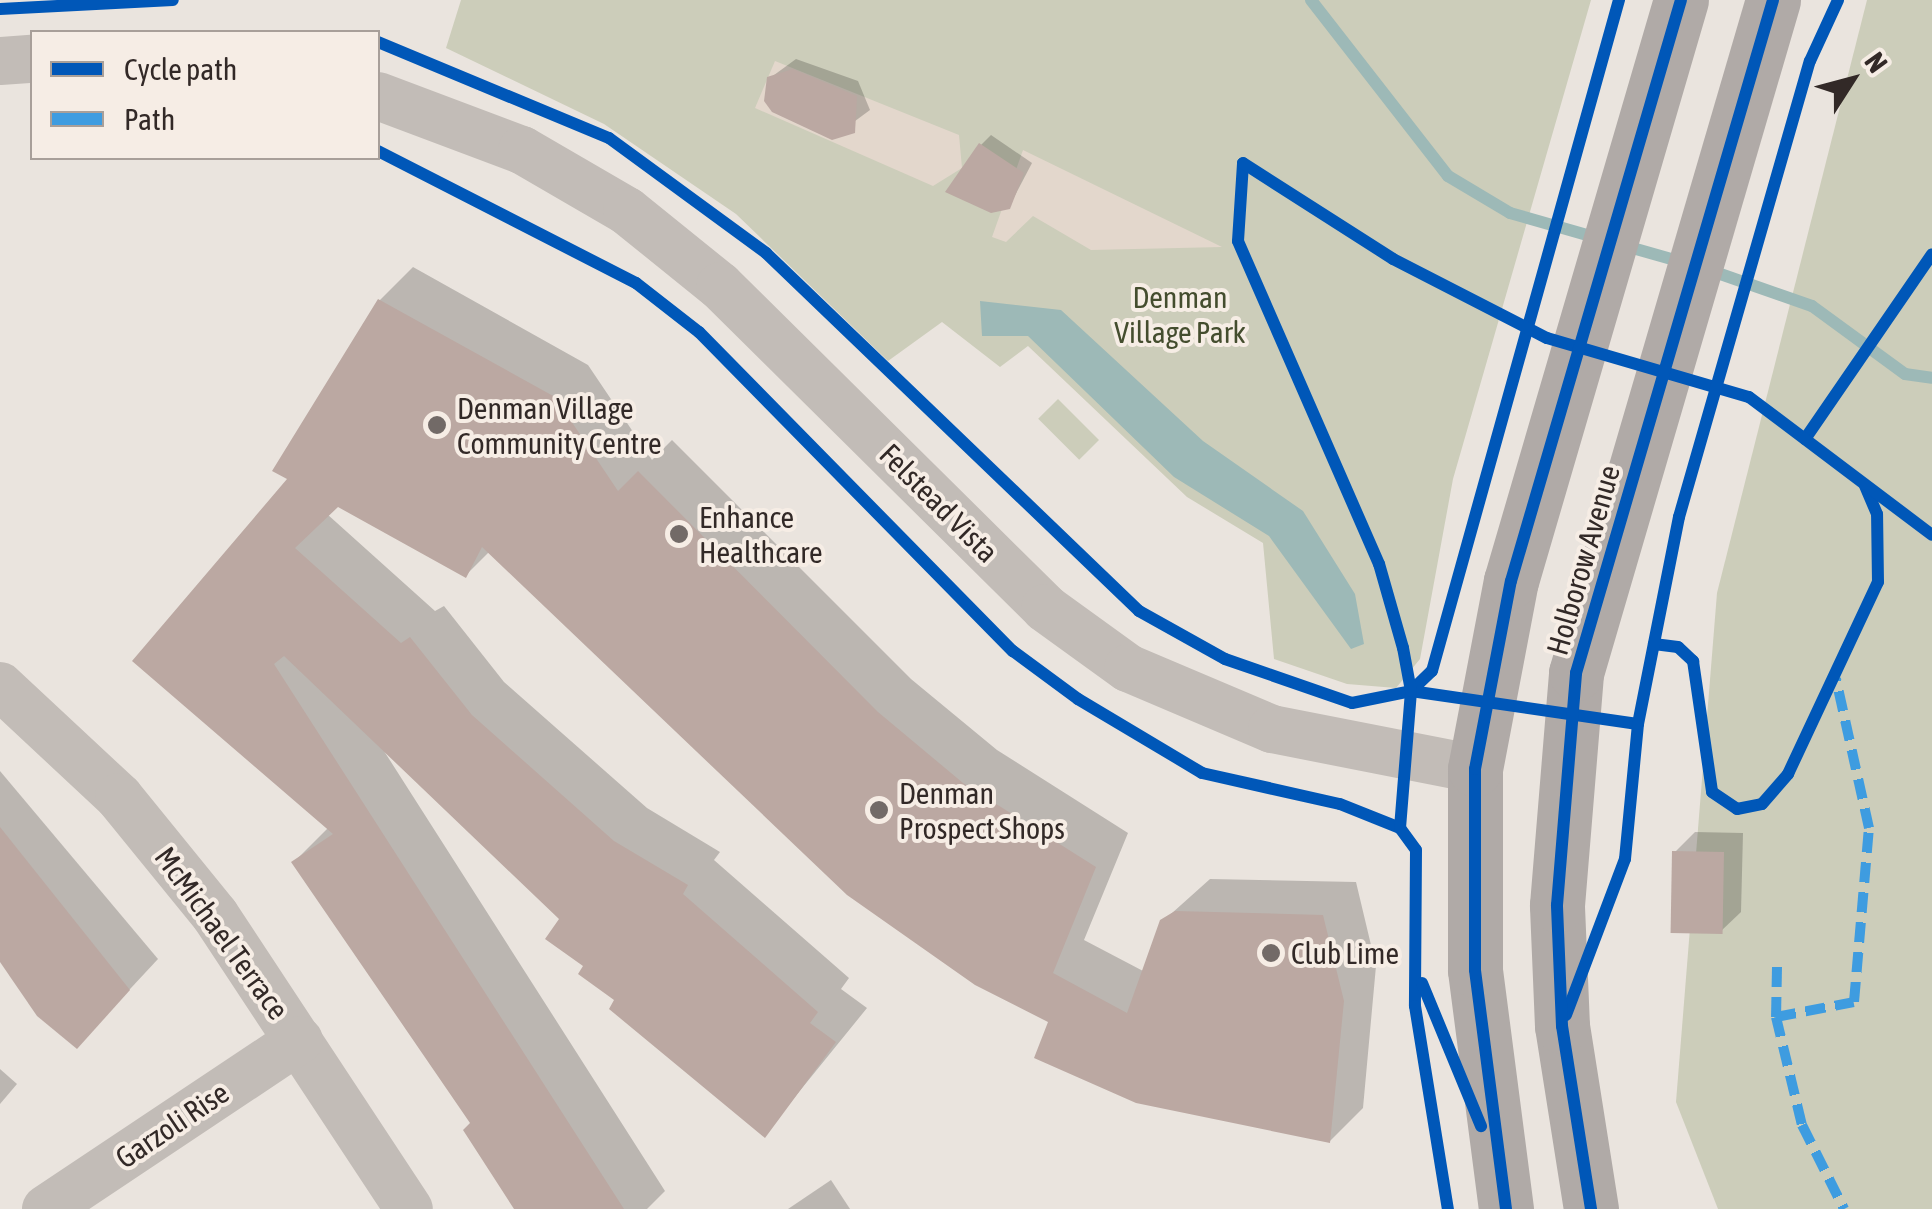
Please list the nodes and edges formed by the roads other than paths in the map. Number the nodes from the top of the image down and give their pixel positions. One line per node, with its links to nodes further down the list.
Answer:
1 (1680, 3): 7 (main road, Holborow Avenue)
2 (1767, 20): 8 (main road, Holborow Avenue)
3 (30, 59): 4 (street)
4 (0, 61)
5 (380, 97): 7 (street, Felstead Vista)
6 (0, 686): 9 (street, McMichael Terrace)
7 (1475, 768): 8 (main road, Felstead Vista); 12 (main road, Holborow Avenue)
8 (1562, 784): 13 (main road, Holborow Avenue)
9 (299, 1040): 10 (street, Garzoli Rise); 11 (street, McMichael Terrace)
10 (46, 1209)
11 (409, 1209)
12 (1506, 1209)
13 (1592, 1209)

